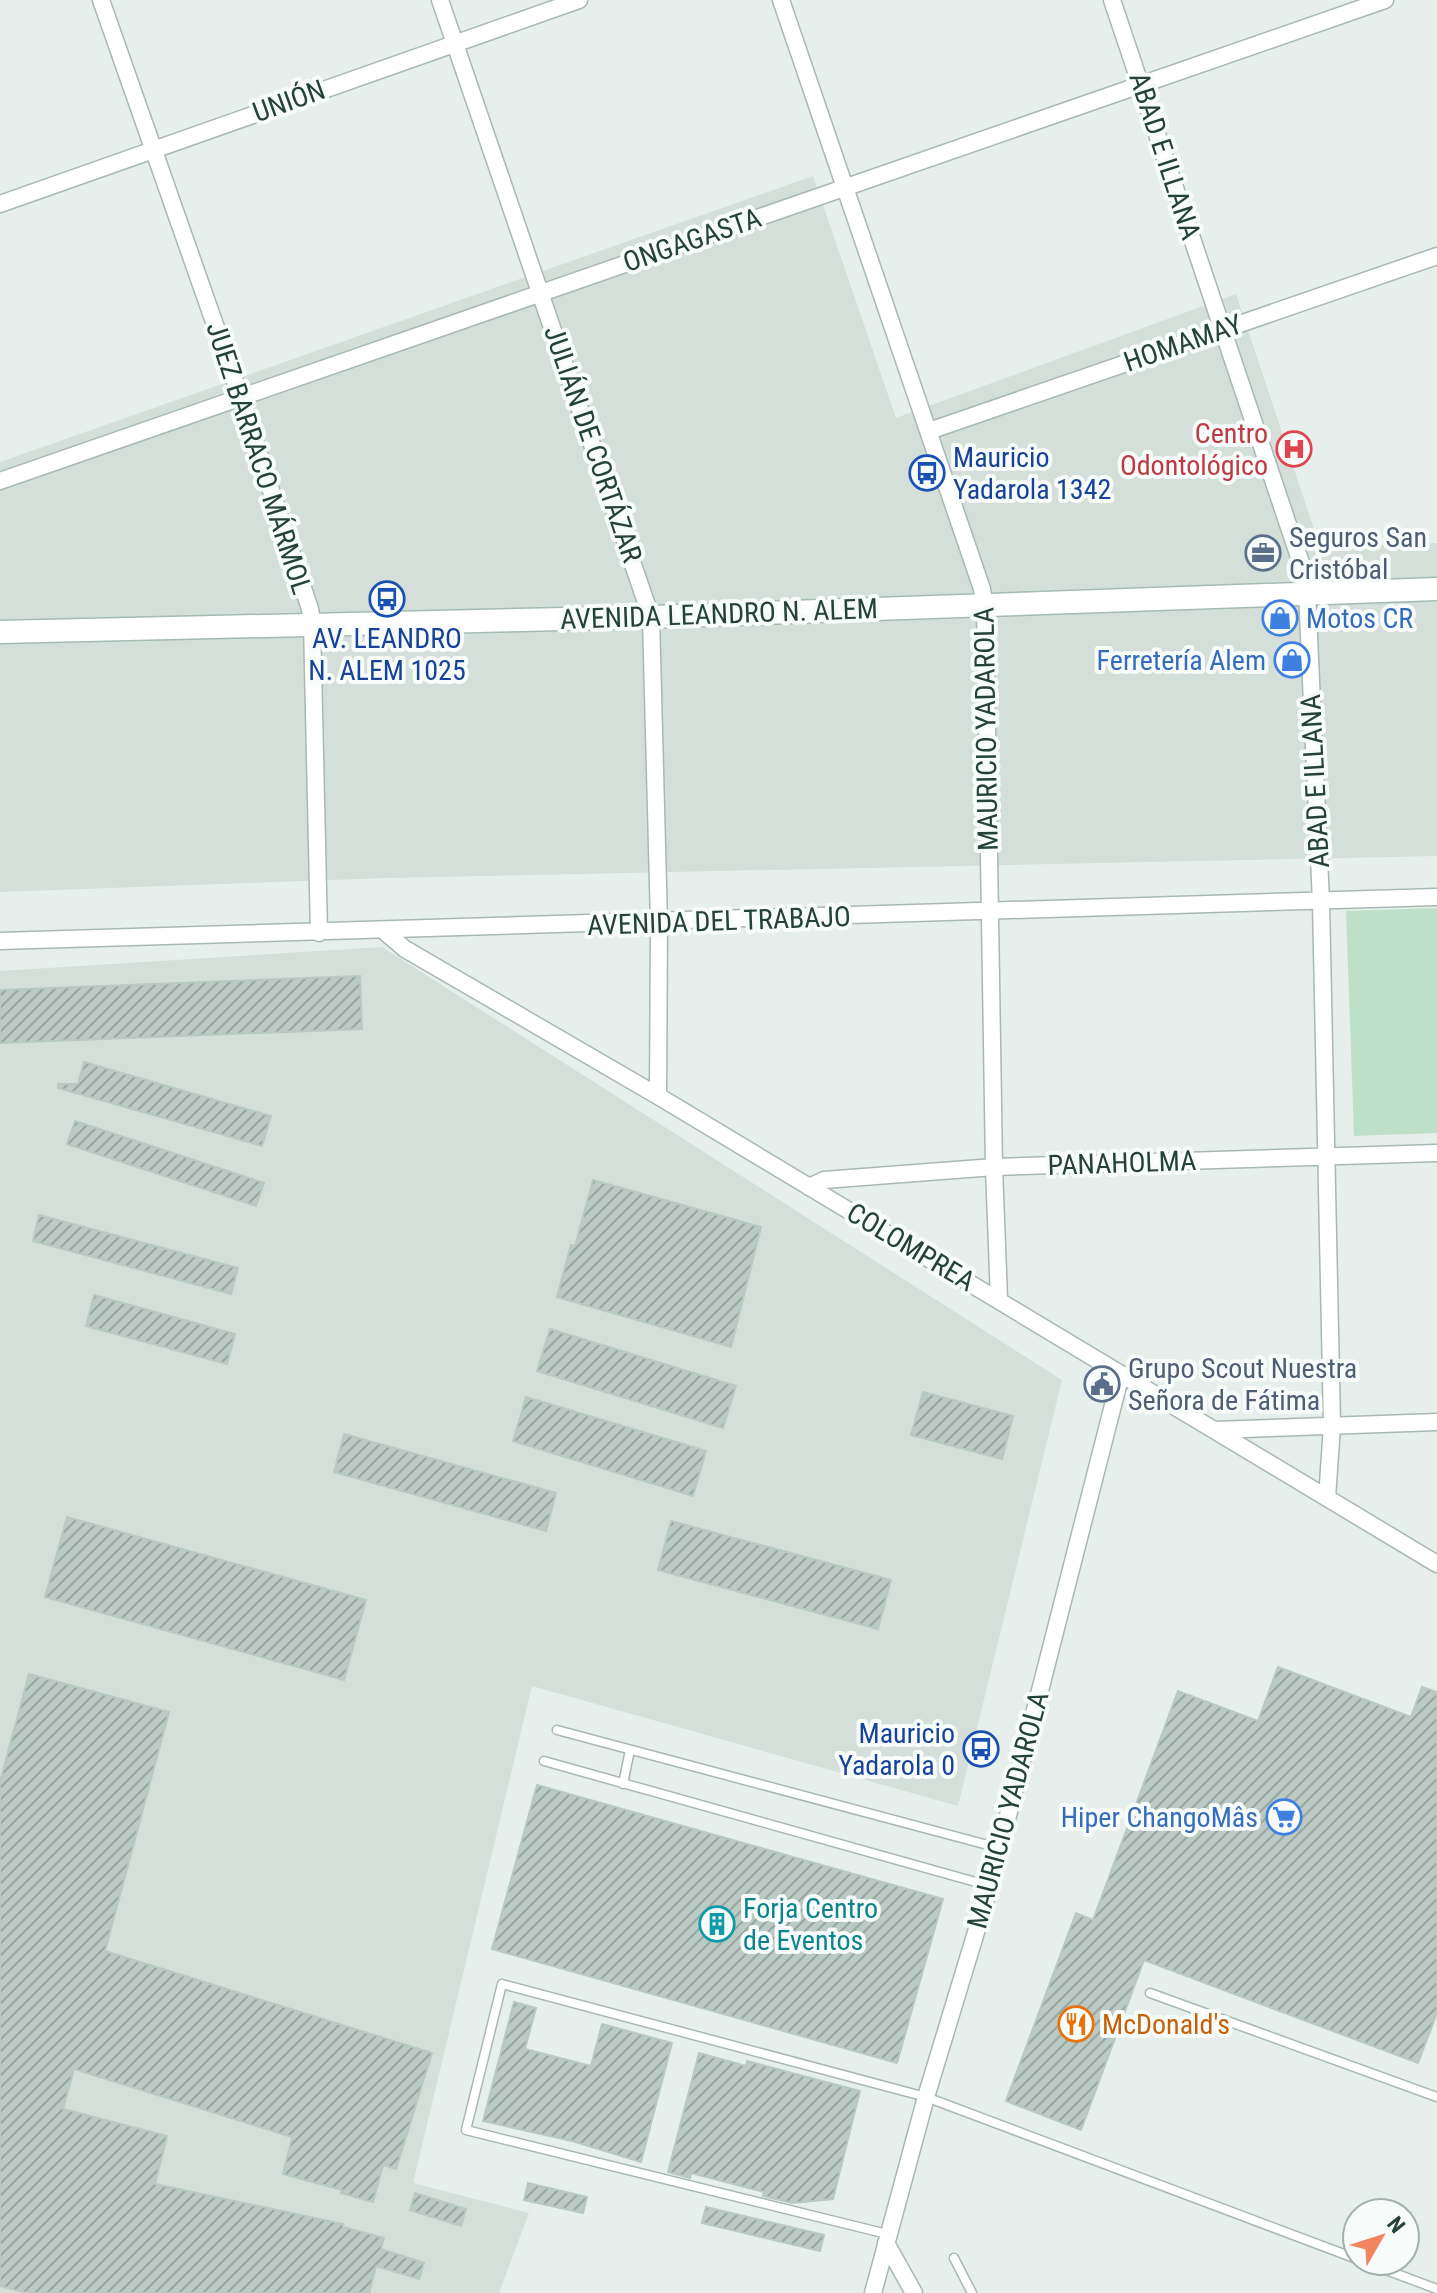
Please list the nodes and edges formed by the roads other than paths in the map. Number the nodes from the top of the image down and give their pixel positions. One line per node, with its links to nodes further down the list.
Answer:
1 (101, 0): 9 (street, JUEZ BARRACO MÁRMOL)
2 (440, 0): 7 (street, JULIÁN DE CORTÁZAR)
3 (579, 0): 7 (street, UNIÓN)
4 (781, 0): 10 (street, MAURICIO YADAROLA)
5 (1112, 0): 8 (street, ABAD E ILLANA)
6 (1385, 0): 8 (street, ONGAGASTA)
7 (455, 43): 9 (street, UNIÓN); 13 (street, JULIÁN DE CORTÁZAR)
8 (1142, 84): 10 (street, ONGAGASTA); 14 (street, ABAD E ILLANA)
9 (154, 150): 11 (street, UNIÓN); 15 (street, JUEZ BARRACO MÁRMOL)
10 (845, 187): 13 (street, ONGAGASTA); 16 (street, MAURICIO YADAROLA)
11 (0, 204)
12 (1437, 256): 14 (street, HOMAMAY)
13 (542, 292): 15 (street, ONGAGASTA); 21 (street, JULIÁN DE CORTÁZAR)
14 (1222, 330): 16 (street, HOMAMAY); 19 (street, ABAD E ILLANA)
15 (240, 396): 17 (street, ONGAGASTA); 22 (street, JUEZ BARRACO MÁRMOL)
16 (929, 431): 20 (street, MAURICIO YADAROLA)
17 (0, 481)
18 (1437, 589): 19 (main road, AVENIDA LEANDRO N. ALEM)
19 (1307, 592): 20 (main road, AVENIDA LEANDRO N. ALEM); 25 (street, ABAD E ILLANA)
20 (985, 605): 21 (main road, AVENIDA LEANDRO N. ALEM); 26 (street, MAURICIO YADAROLA)
21 (651, 617): 22 (main road, AVENIDA LEANDRO N. ALEM); 27 (street, JULIÁN DE CORTÁZAR)
22 (312, 623): 23 (main road, AVENIDA LEANDRO N. ALEM); 29 (street, JUEZ BARRACO MÁRMOL)
23 (0, 632)
24 (1437, 897): 25 (street, AVENIDA DEL TRABAJO)
25 (1321, 902): 26 (street, AVENIDA DEL TRABAJO); 33 (street, ABAD E ILLANA)
26 (990, 912): 27 (street, AVENIDA DEL TRABAJO); 34 (street, MAURICIO YADAROLA)
27 (659, 923): 28 (street, AVENIDA DEL TRABAJO); 31 (street, JULIÁN DE CORTÁZAR)
28 (384, 931): 29 (street, AVENIDA DEL TRABAJO); 31 (street, COLOMPREA)
29 (319, 933): 30 (street, AVENIDA DEL TRABAJO)
30 (0, 941)
31 (658, 1096): 35 (street, COLOMPREA)
32 (1437, 1153): 33 (street, PANAHOLMA)
33 (1327, 1156): 34 (street, PANAHOLMA); 39 (street, ABAD E ILLANA)
34 (994, 1167): 35 (street, PANAHOLMA); 36 (street, MAURICIO YADAROLA)
35 (809, 1187): 36 (street, COLOMPREA)
36 (999, 1299): 37 (street, COLOMPREA)
37 (1121, 1374): 40 (street, COLOMPREA); 47 (street, MAURICIO YADAROLA)
38 (1437, 1422): 39 (street)
39 (1332, 1426): 40 (street); 41 (street, ABAD E ILLANA)
40 (1214, 1430): 41 (street, COLOMPREA)
41 (1327, 1498): 42 (street, COLOMPREA)
42 (1437, 1564)
43 (557, 1730): 44 (lane)
44 (630, 1750): 46 (lane); 47 (lane)
45 (544, 1761): 46 (lane)
46 (623, 1784): 48 (lane)
47 (999, 1848): 48 (street, MAURICIO YADAROLA)
48 (990, 1886): 50 (street, MAURICIO YADAROLA)
49 (1150, 1993): 51 (lane)
50 (926, 2097): 52 (street, MAURICIO YADAROLA); 52 (lane); 53 (lane)
51 (1437, 2097)
52 (887, 2238): 57 (street, MAURICIO YADAROLA); 58 (street)
53 (1341, 2253)
54 (954, 2258): 59 (lane)
55 (1405, 2277): 56 (lane)
56 (1437, 2289)
57 (873, 2293)
58 (914, 2293)
59 (972, 2293)

